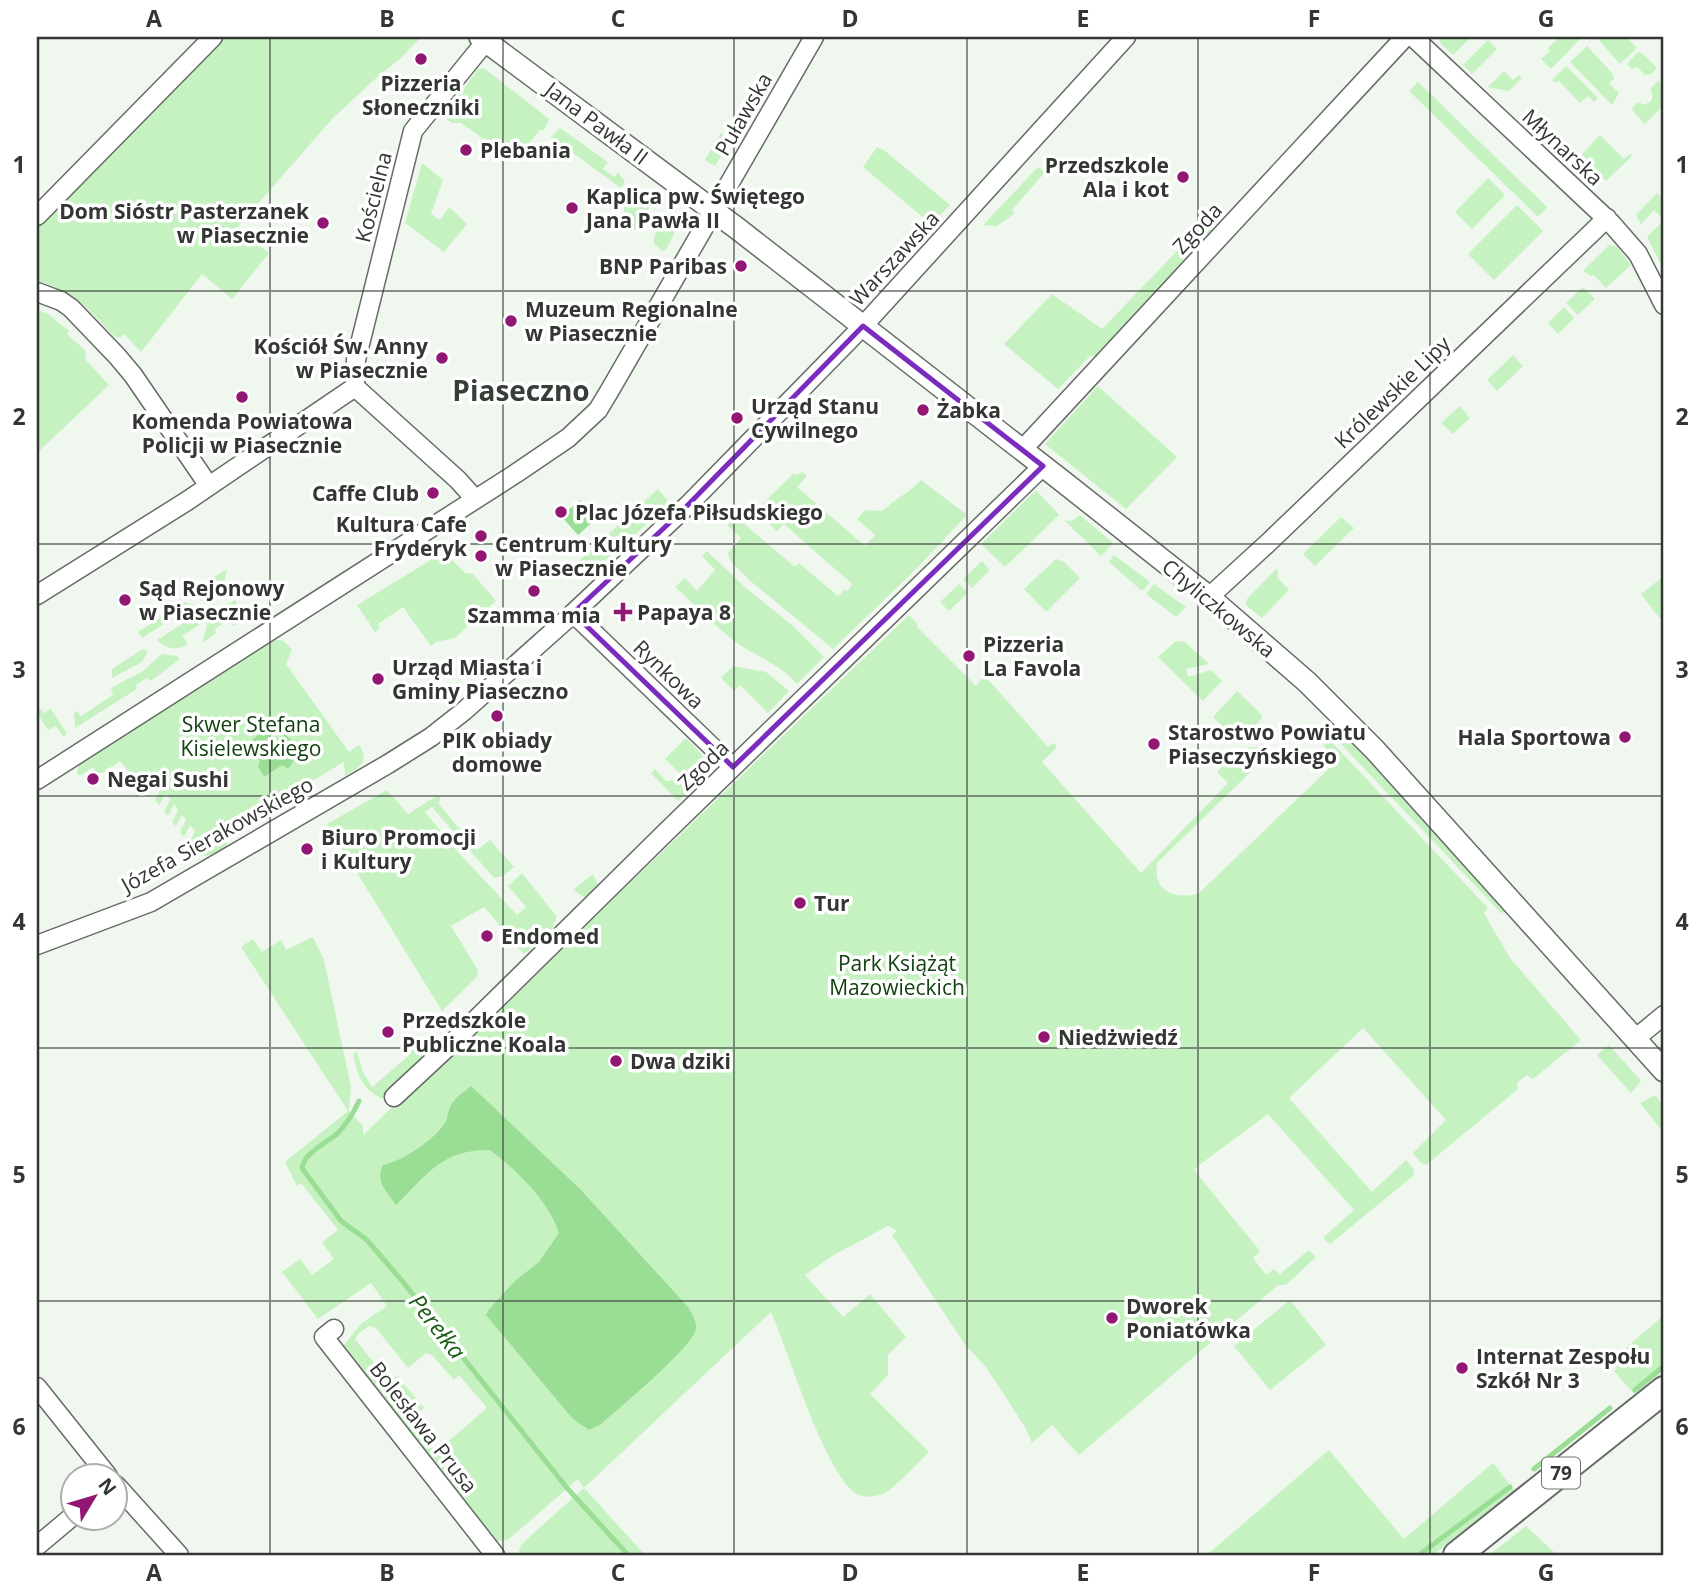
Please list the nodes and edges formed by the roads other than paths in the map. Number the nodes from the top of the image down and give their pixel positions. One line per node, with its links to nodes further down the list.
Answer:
1 (213, 37): 8 (street)
2 (814, 37): 7 (street, Puławska)
3 (1126, 37): 12 (street, Warszawska)
4 (1405, 37): 14 (street, Zgoda)
5 (1413, 37): 9 (street, Młynarska)
6 (483, 39): 7 (street, Jana Pawła II); 13 (street, Kościelna)
7 (713, 210): 12 (street, Chyliczkowska); 17 (street, Puławska)
8 (37, 216)
9 (1607, 218): 11 (street, Młynarska); 19 (street, Królewskie Lipy)
10 (37, 292): 16 (street)
11 (1664, 304)
12 (863, 326): 14 (street, Chyliczkowska); 20 (street, Warszawska)
13 (355, 387): 16 (street); 17 (street)
14 (1022, 450): 15 (street, Chyliczkowska)
15 (1043, 466): 19 (street, Chyliczkowska); 21 (street, Zgoda)
16 (209, 486): 18 (street)
17 (475, 499): 22 (street, Puławska)
18 (37, 595)
19 (1209, 597): 25 (street, Chyliczkowska)
20 (573, 613): 21 (street, Rynkowa); 23 (street, Józefa Sierakowskiego)
21 (733, 767): 27 (street, Zgoda)
22 (38, 776)
23 (37, 945)
24 (1664, 1015): 25 (street)
25 (1635, 1039): 26 (street, Chyliczkowska)
26 (1664, 1071)
27 (394, 1097)
28 (334, 1329): 36 (street, Bolesława Prusa)
29 (37, 1387): 31 (street)
30 (1664, 1390): 37 (main road, 79)
31 (97, 1462)
32 (130, 1501): 35 (street)
33 (60, 1527): 34 (street)
34 (37, 1546)
35 (179, 1555)
36 (495, 1555)
37 (1457, 1555)

